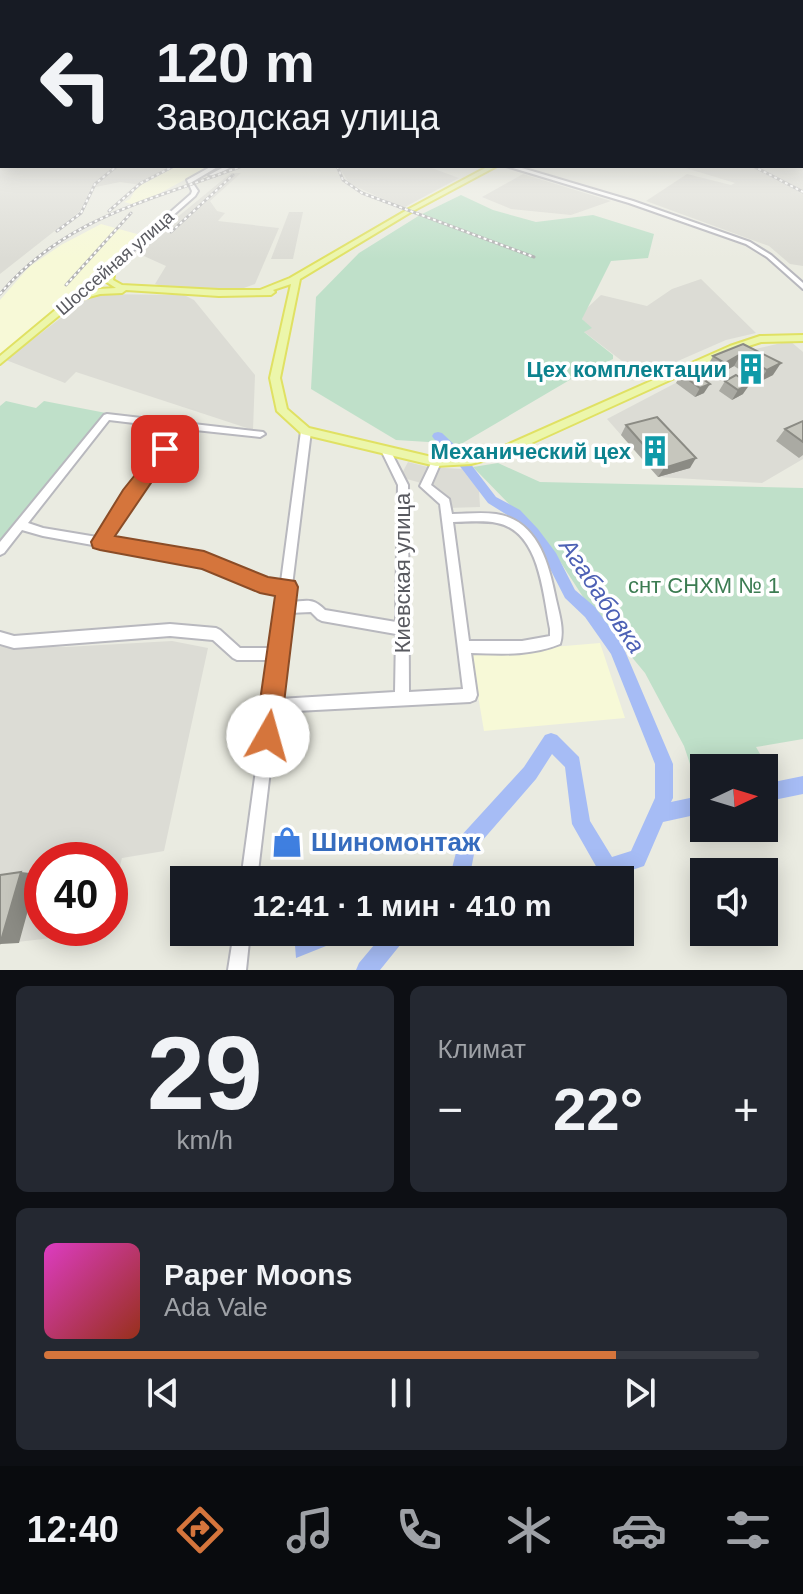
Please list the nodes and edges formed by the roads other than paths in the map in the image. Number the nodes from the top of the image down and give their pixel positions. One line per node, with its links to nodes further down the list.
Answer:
1 (212, 168): 6 (street, Шоссейная улица)
2 (226, 168): 5 (street)
3 (490, 168): 7 (main road)
4 (517, 168): 10 (street)
5 (193, 185)
6 (112, 265): 8 (main road); 9 (street, Шоссейная улица)
7 (296, 278): 12 (main road); 14 (main road)
8 (109, 281): 9 (main road); 11 (main road); 13 (main road)
9 (92, 284): 13 (main road); 15 (main road, Шоссейная улица)
10 (803, 287)
11 (133, 289): 12 (main road); 13 (main road)
12 (278, 289): 14 (main road)
13 (99, 292): 15 (main road)
14 (291, 294): 19 (main road)
15 (67, 305): 17 (main road, Шоссейная улица)
16 (803, 338): 22 (main road)
17 (0, 361)
18 (183, 426): 20 (street); 26 (street); 27 (street)
19 (306, 431): 21 (main road); 29 (street)
20 (260, 434)
21 (386, 450): 22 (main road); 23 (street, Киевская улица)
22 (436, 462): 24 (street)
23 (403, 485): 24 (street); 31 (street, Киевская улица)
24 (425, 486): 25 (street)
25 (447, 518): 33 (street); 33 (street)
26 (21, 525): 27 (street); 28 (street)
27 (100, 542): 29 (street)
28 (0, 550)
29 (287, 587): 30 (street)
30 (284, 608): 31 (street); 34 (street)
31 (403, 629): 35 (street, Киевская улица)
32 (0, 638): 34 (street)
33 (464, 647): 35 (street)
34 (278, 654): 36 (street)
35 (402, 699): 36 (street)
36 (271, 706): 37 (street)
37 (251, 866)
38 (240, 946): 39 (street)
39 (237, 970)

